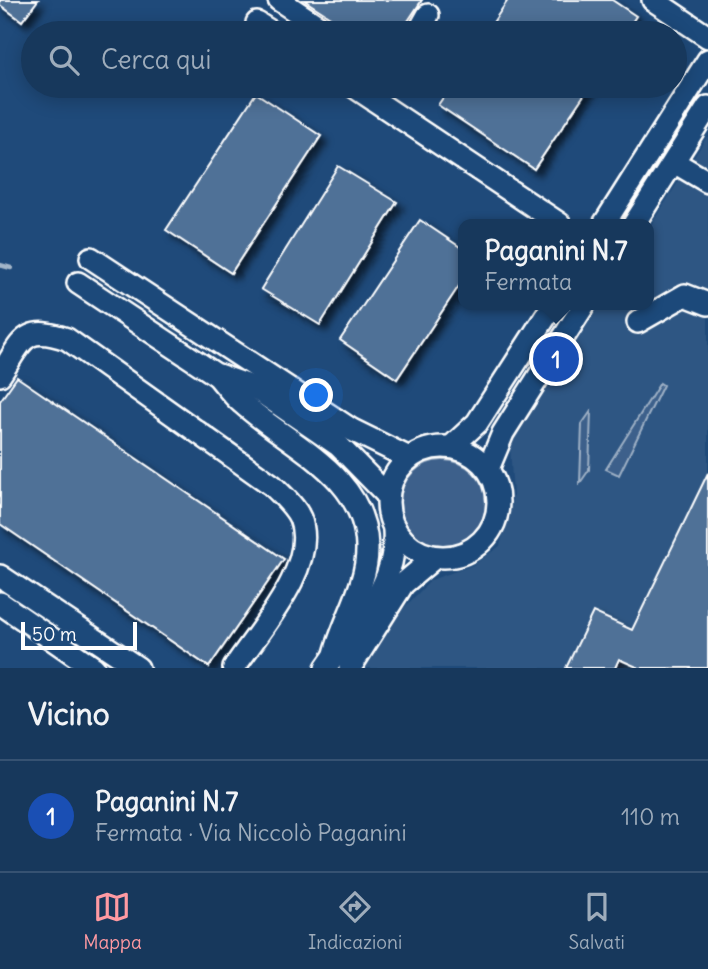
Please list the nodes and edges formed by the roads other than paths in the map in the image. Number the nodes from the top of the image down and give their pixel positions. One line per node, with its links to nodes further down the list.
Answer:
1 (279, 0): 3 (street)
2 (660, 2): 4 (street)
3 (310, 21)
4 (686, 21)
5 (687, 22): 6 (street)
6 (708, 37)
7 (708, 60): 8 (street)
8 (687, 93)
9 (388, 98): 14 (street)
10 (684, 98): 15 (street)
11 (708, 107): 12 (street)
12 (674, 162): 13 (street); 16 (street)
13 (708, 182)
14 (553, 219)
15 (607, 219)
16 (638, 219)
17 (91, 258): 26 (street)
18 (78, 282): 23 (street)
19 (708, 304): 22 (street)
20 (549, 310): 25 (street)
21 (581, 310): 27 (street)
22 (638, 322)
23 (215, 373): 28 (street); 33 (street)
24 (0, 375): 36 (street)
25 (451, 447): 26 (street); 27 (street)
26 (409, 458): 28 (street)
27 (488, 469): 30 (street)
28 (387, 495): 29 (street)
29 (394, 530): 30 (street); 33 (street)
30 (434, 558): 33 (street)
31 (0, 576): 35 (street)
32 (0, 603): 34 (street)
33 (337, 663)
34 (94, 668)
35 (138, 668)
36 (234, 668)

